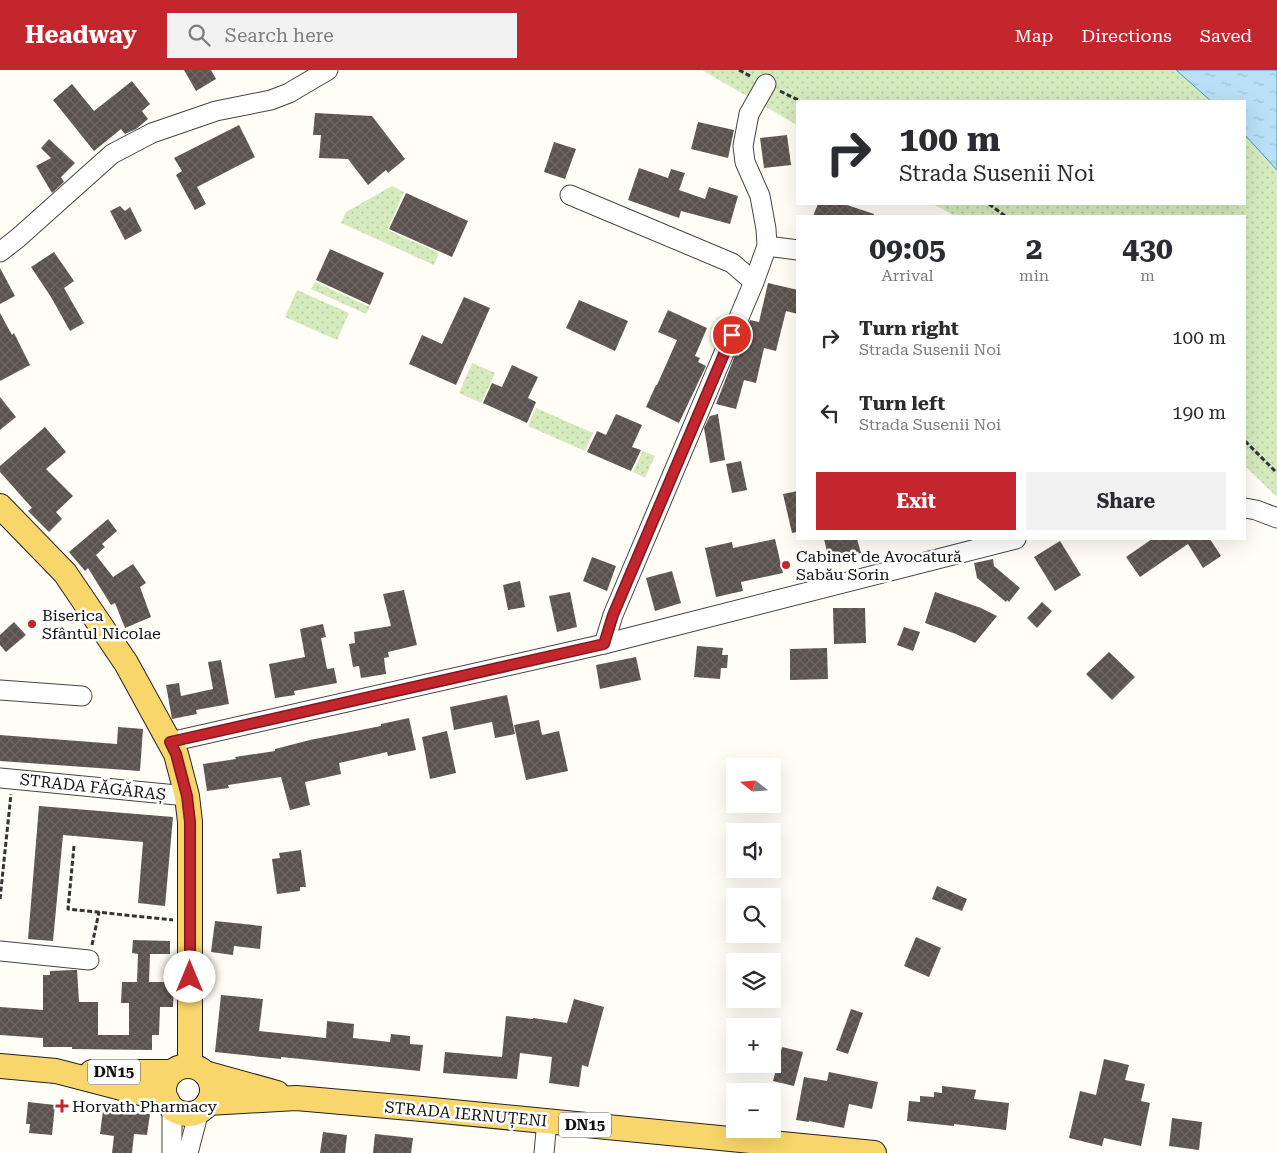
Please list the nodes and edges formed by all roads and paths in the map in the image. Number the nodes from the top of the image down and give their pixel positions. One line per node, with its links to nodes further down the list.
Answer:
1 (328, 70): 8 (street)
2 (766, 84): 6 (street)
3 (570, 195): 9 (street)
4 (990, 205): 5 (path)
5 (1004, 215)
6 (767, 246): 7 (street); 9 (street)
7 (796, 250)
8 (0, 252)
9 (754, 282): 16 (street)
10 (1246, 442): 11 (path)
11 (1277, 473)
12 (0, 506): 19 (main road)
13 (1246, 508): 14 (street)
14 (1277, 518)
15 (1012, 540): 16 (street)
16 (604, 644): 19 (street)
17 (0, 690): 18 (street)
18 (82, 696)
19 (170, 742): 22 (main road)
20 (0, 778): 22 (street, STRADA FĂGĂRAȘ)
21 (11, 793): 24 (path)
22 (187, 796): 30 (main road)
23 (74, 846): 25 (path)
24 (0, 899)
25 (99, 912): 26 (path); 28 (path)
26 (178, 920)
27 (0, 951): 28 (street)
28 (89, 960)
29 (0, 1066): 31 (main road, STRADA IERNUȚENI / DN15)
30 (189, 1070): 31 (main road, STRADA IERNUȚENI / DN15); 32 (main road, STRADA IERNUȚENI / DN15); 33 (main road); 34 (main road)
31 (56, 1071): 33 (main road, STRADA IERNUȚENI / DN15)
32 (296, 1098): 34 (main road, STRADA IERNUȚENI / DN15); 35 (main road, STRADA IERNUȚENI / DN15)
33 (169, 1104): 34 (main road, DN15); 36 (street)
34 (203, 1107): 37 (street)
35 (547, 1121): 38 (street); 39 (main road, STRADA IERNUȚENI / DN15)
36 (172, 1153)
37 (188, 1153)
38 (544, 1153)
39 (874, 1153)

